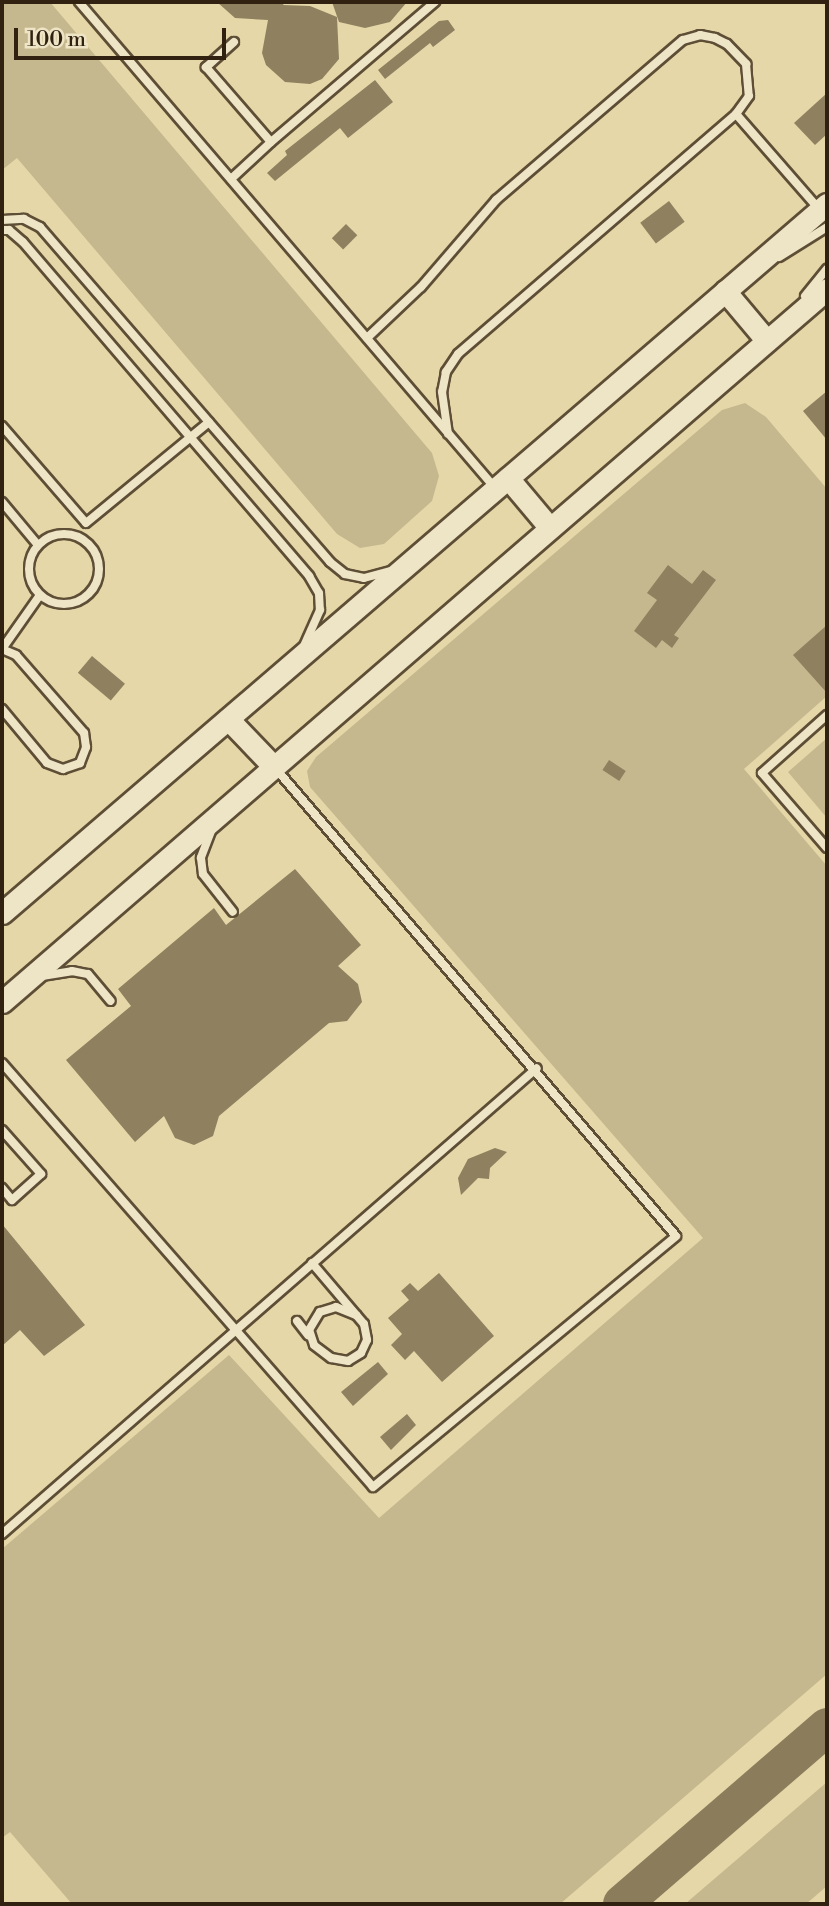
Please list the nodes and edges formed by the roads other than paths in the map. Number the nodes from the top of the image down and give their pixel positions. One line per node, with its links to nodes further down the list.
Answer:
1 (79, 2): 6 (lane)
2 (435, 2): 5 (lane)
3 (234, 42): 5 (lane)
4 (736, 114): 7 (lane); 13 (lane); 17 (lane)
5 (271, 142): 6 (lane)
6 (230, 179): 13 (lane)
7 (825, 215): 12 (street)
8 (2, 220): 15 (lane)
9 (2, 230): 18 (lane)
10 (827, 269): 14 (lane)
11 (827, 289): 14 (street)
12 (725, 291): 14 (street); 19 (street)
13 (367, 338): 17 (lane)
14 (767, 341): 22 (street)
15 (209, 422): 18 (lane); 25 (lane)
16 (2, 426): 21 (lane)
17 (448, 434): 19 (lane)
18 (190, 438): 21 (lane); 27 (lane)
19 (501, 483): 22 (street); 25 (street)
20 (2, 502): 24 (lane)
21 (86, 523): 23 (lane)
22 (550, 528): 31 (street)
23 (83, 540): 24 (lane); 26 (lane)
24 (38, 545): 26 (lane)
25 (403, 568): 27 (street)
26 (40, 596): 28 (lane)
27 (298, 658): 30 (street)
28 (2, 709)
29 (827, 715): 33 (lane)
30 (228, 719): 31 (street); 35 (street)
31 (274, 767): 32 (street); 40 (lane)
32 (217, 816): 34 (lane); 36 (street)
33 (827, 848)
34 (233, 912)
35 (2, 913)
36 (29, 978): 37 (lane); 38 (street)
37 (111, 1001)
38 (2, 1002)
39 (2, 1063): 46 (lane)
40 (537, 1068): 43 (lane); 46 (lane)
41 (2, 1130): 42 (lane)
42 (2, 1188)
43 (312, 1264): 44 (lane); 46 (lane)
44 (356, 1315): 47 (lane); 47 (lane)
45 (297, 1321): 47 (lane)
46 (235, 1330): 48 (lane)
47 (311, 1338)
48 (2, 1534)

